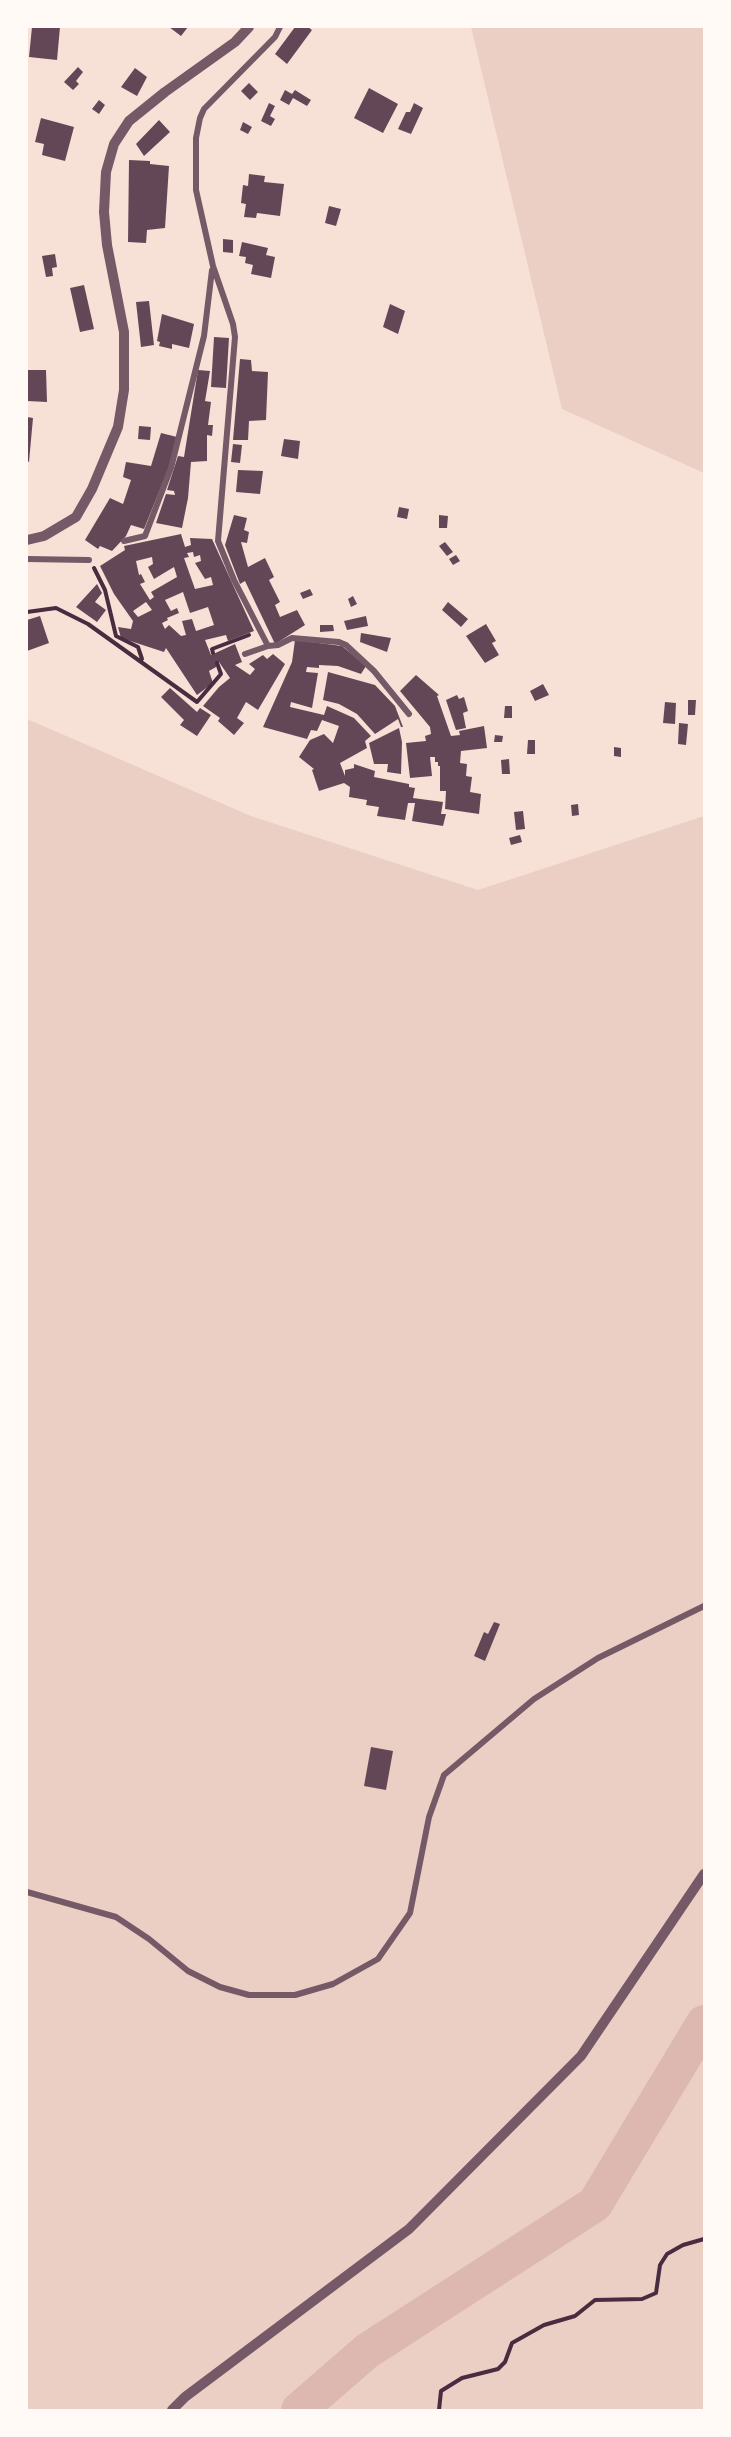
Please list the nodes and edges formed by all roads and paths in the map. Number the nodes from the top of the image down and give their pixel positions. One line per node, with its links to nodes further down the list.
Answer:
1 (249, 27): 4 (street)
2 (280, 27): 3 (street)
3 (213, 266): 5 (street); 9 (street)
4 (27, 540)
5 (124, 541)
6 (27, 559): 7 (street)
7 (88, 560): 13 (path)
8 (27, 612): 13 (path)
9 (260, 631): 10 (street); 11 (path)
10 (268, 646): 12 (street); 15 (street)
11 (213, 653)
12 (245, 654)
13 (142, 661): 14 (path)
14 (217, 663)
15 (409, 714)
16 (704, 1606): 18 (street)
17 (704, 1874): 20 (street)
18 (27, 1892)
19 (704, 2239): 21 (path)
20 (172, 2410)
21 (439, 2410)

